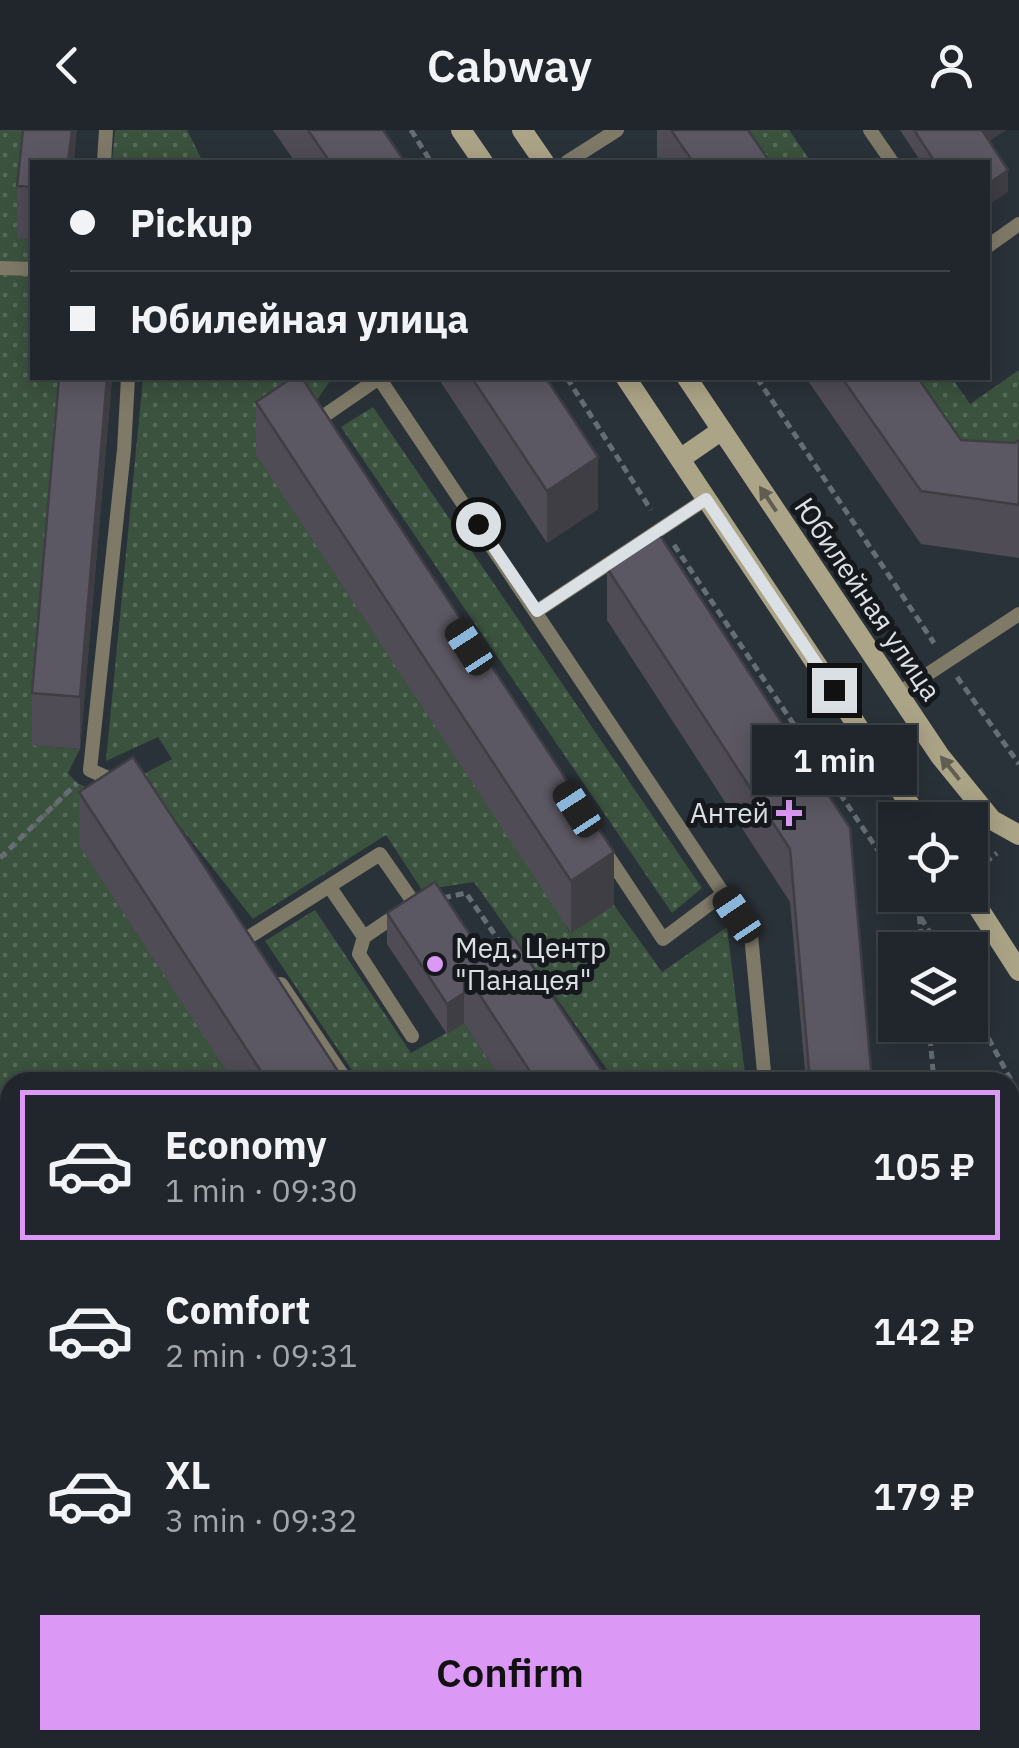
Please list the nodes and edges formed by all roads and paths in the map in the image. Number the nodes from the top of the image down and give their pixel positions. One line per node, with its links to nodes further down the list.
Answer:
1 (106, 130): 7 (lane)
2 (411, 130): 8 (path)
3 (462, 130): 9 (street)
4 (522, 130): 10 (street)
5 (618, 130): 11 (lane)
6 (870, 130): 12 (lane)
7 (104, 160)
8 (430, 160)
9 (482, 160)
10 (543, 160)
11 (571, 160)
12 (891, 160)
13 (1019, 224): 14 (lane)
14 (990, 245)
15 (0, 268): 16 (lane)
16 (30, 269)
17 (128, 380): 35 (lane)
18 (376, 380): 25 (lane)
19 (380, 380): 29 (lane)
20 (569, 380): 28 (path)
21 (627, 380): 26 (street)
22 (688, 380): 24 (street, Юбилейная улица)
23 (758, 380): 31 (path)
24 (722, 430): 26 (street); 32 (street, Юбилейная улица, one-way to 24)
25 (329, 436)
26 (680, 459): 27 (street)
27 (706, 499): 28 (lane); 36 (street)
28 (662, 528): 29 (lane); 39 (path)
29 (537, 611): 43 (lane)
30 (1019, 614): 31 (lane)
31 (946, 661): 32 (lane); 33 (path)
32 (898, 693): 37 (street, Юбилейная улица, one-way to 32)
33 (1019, 764)
34 (77, 783): 40 (path)
35 (128, 788)
36 (908, 802)
37 (1019, 835): 41 (path)
38 (598, 842): 43 (lane)
39 (878, 851)
40 (0, 858)
41 (988, 861)
42 (329, 886): 44 (lane); 47 (lane); 48 (lane)
43 (723, 894): 57 (lane)
44 (414, 904): 48 (lane); 49 (path)
45 (981, 912): 52 (street)
46 (237, 922): 47 (lane)
47 (249, 937): 50 (lane)
48 (364, 937): 53 (lane)
49 (506, 950)
50 (260, 953)
51 (270, 969): 56 (lane)
52 (1019, 971)
53 (412, 1036)
54 (988, 1037): 59 (path)
55 (930, 1042): 58 (path)
56 (340, 1072)
57 (764, 1072)
58 (933, 1072)
59 (1007, 1072)

